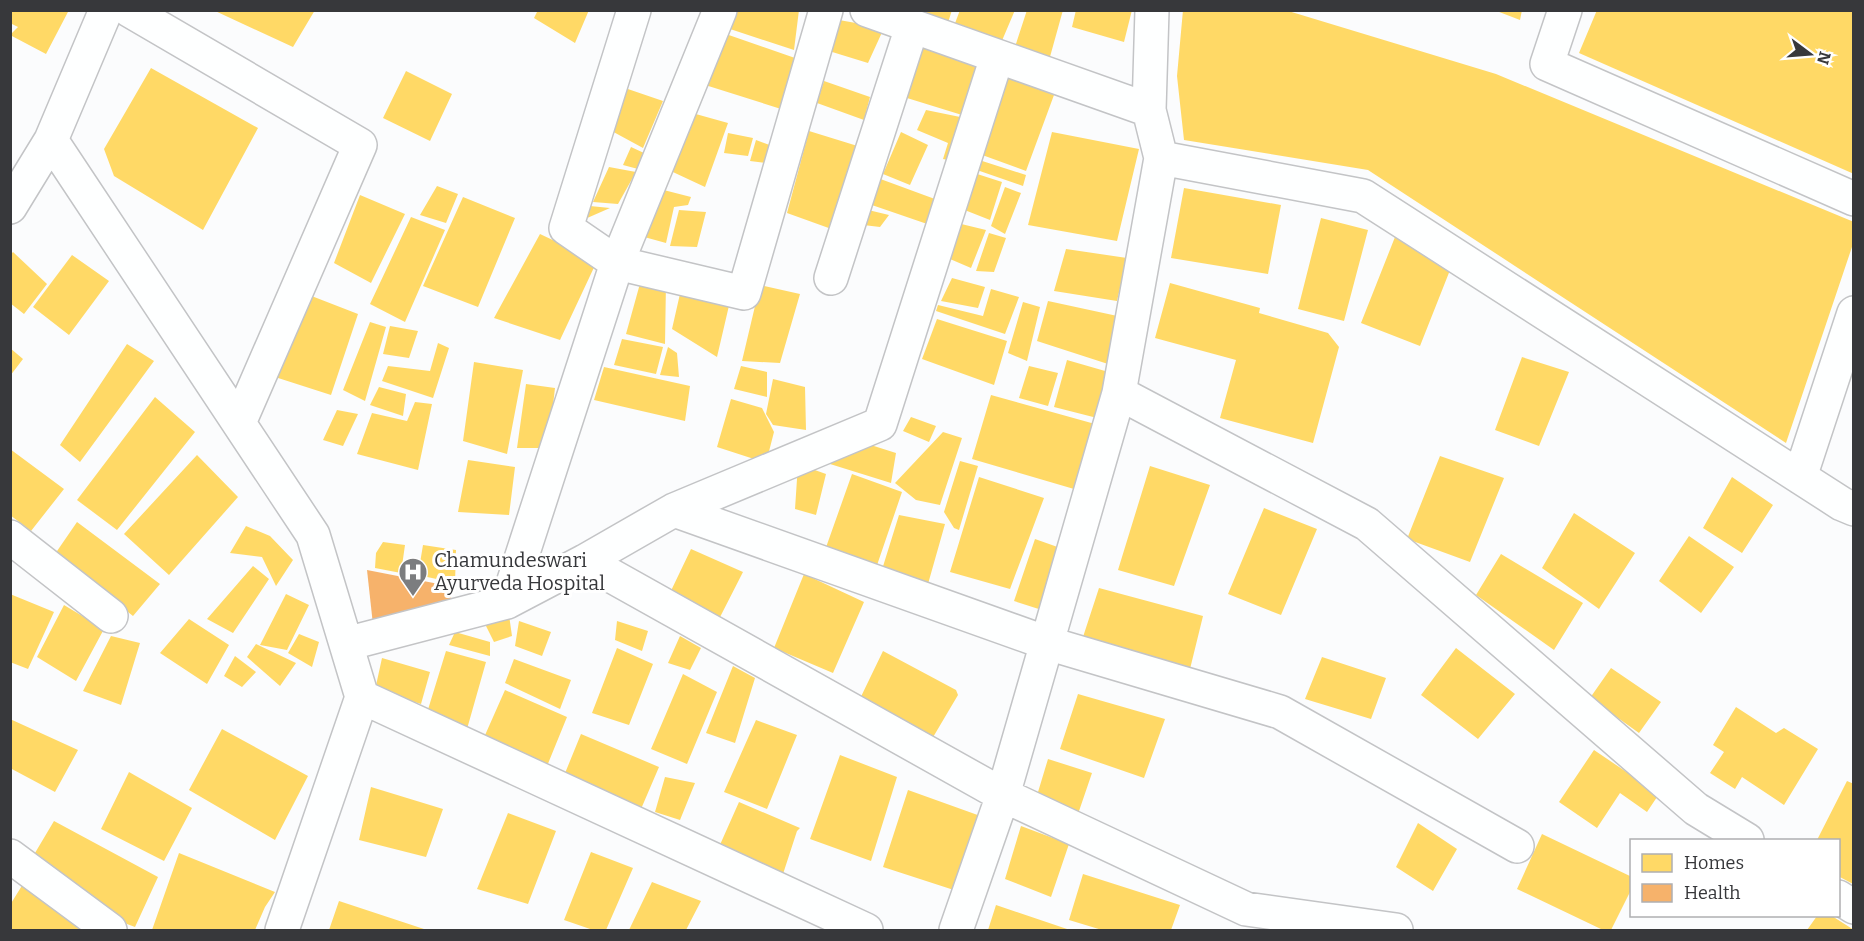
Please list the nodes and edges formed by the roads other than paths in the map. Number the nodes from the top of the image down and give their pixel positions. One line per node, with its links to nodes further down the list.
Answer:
1 (106, 10): 12 (street)
2 (129, 10): 20 (street)
3 (634, 10): 16 (street)
4 (720, 10): 16 (street)
5 (826, 10): 16 (street)
6 (867, 10): 9 (street)
7 (1152, 10): 11 (street)
8 (1565, 10): 14 (street)
9 (912, 27): 10 (street); 17 (street)
10 (997, 57): 11 (street); 23 (street)
11 (1149, 110): 13 (street)
12 (51, 140): 15 (street); 20 (street)
13 (1161, 158): 19 (street); 21 (street)
14 (1854, 199)
15 (10, 207)
16 (617, 263): 26 (street)
17 (831, 278)
18 (1854, 313): 21 (street)
19 (1119, 393): 28 (street); 32 (street)
20 (239, 423): 29 (street)
21 (1800, 477): 22 (street)
22 (1854, 509)
23 (674, 510): 25 (street); 28 (street)
24 (10, 537): 27 (street)
25 (585, 561): 26 (street); 31 (street)
26 (507, 602): 29 (street)
27 (111, 616)
28 (1047, 643): 31 (street); 33 (street)
29 (346, 644): 30 (street)
30 (362, 697): 38 (street); 39 (street)
31 (1003, 795): 40 (street); 41 (street)
32 (1745, 839)
33 (1517, 846)
34 (10, 856): 37 (street)
35 (1840, 898): 36 (street)
36 (1854, 907)
37 (110, 930)
38 (282, 930)
39 (866, 930)
40 (956, 930)
41 (1396, 930)

